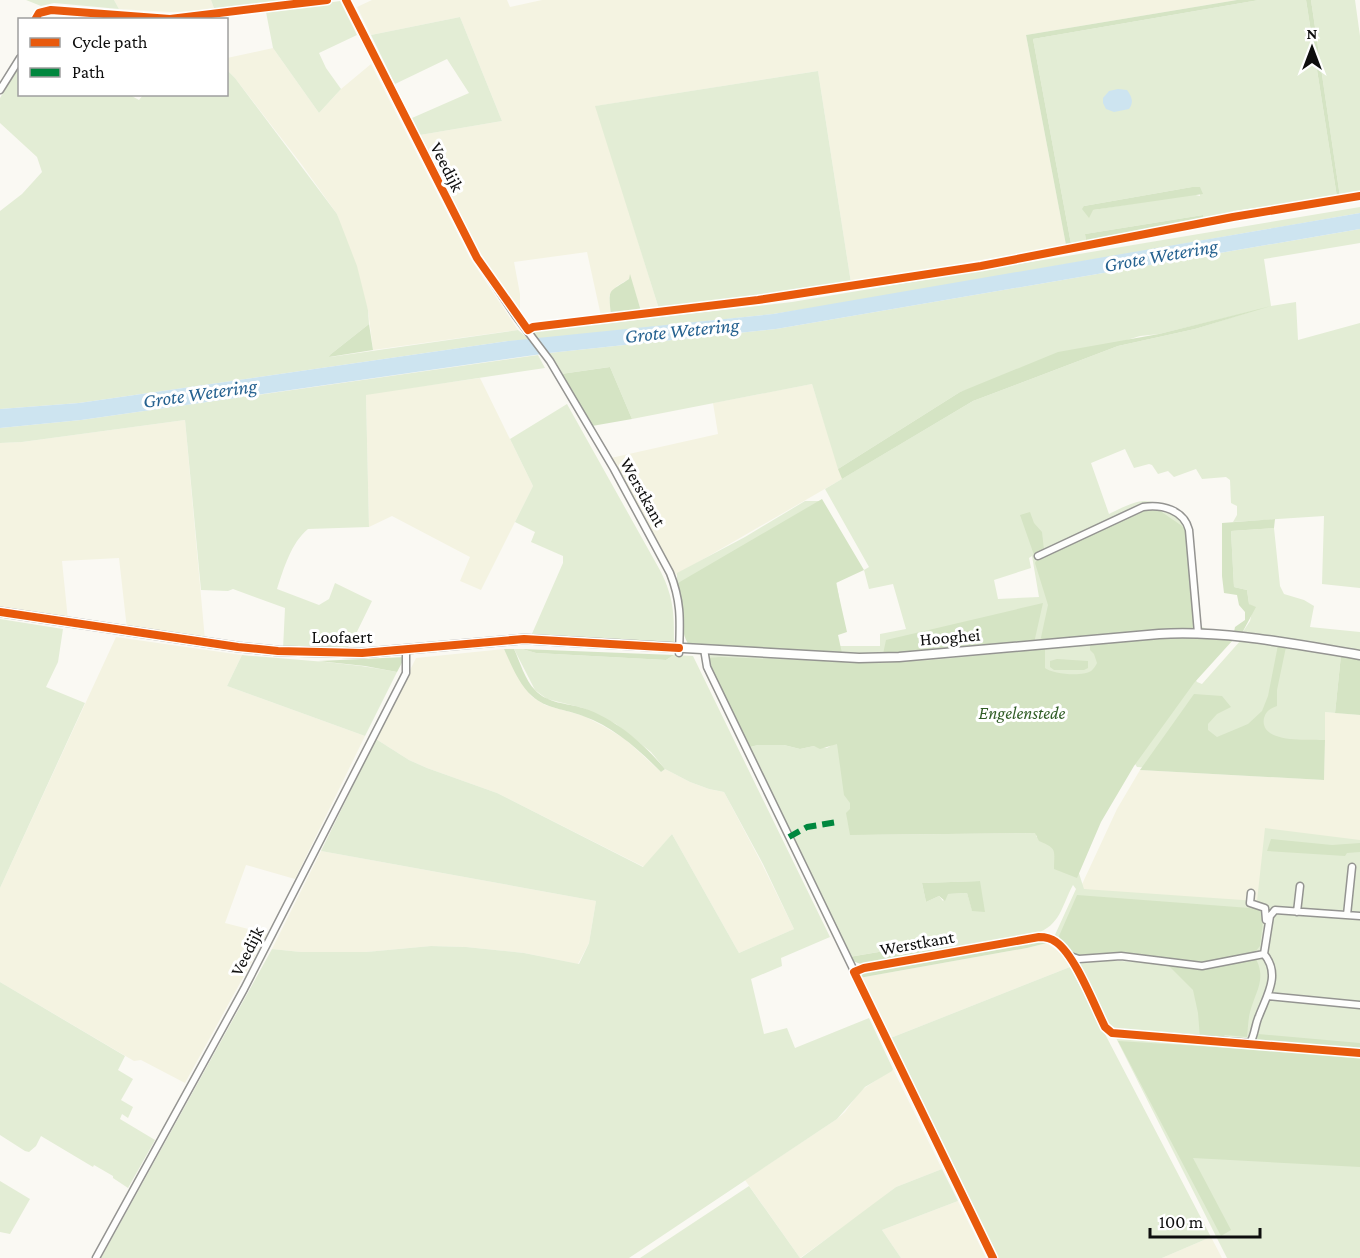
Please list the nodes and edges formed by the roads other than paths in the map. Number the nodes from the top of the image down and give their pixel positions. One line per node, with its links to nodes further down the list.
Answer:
1 (327, 0): 5 (street)
2 (346, 0): 8 (street, Veedijk)
3 (36, 18): 4 (street)
4 (164, 18)
5 (186, 18)
6 (18, 61): 7 (street)
7 (0, 90)
8 (550, 361): 14 (street, Werstkant)
9 (1038, 555): 11 (street)
10 (0, 612): 13 (street, Loofaert)
11 (1198, 633): 12 (street, Hooghei); 15 (street, Hooghei)
12 (704, 649): 14 (street, Loofaert); 25 (street)
13 (406, 650): 14 (street, Loofaert); 28 (street, Veedijk)
14 (679, 650)
15 (1360, 655)
16 (1352, 867): 20 (street)
17 (1300, 886): 19 (street)
18 (1251, 893): 22 (street)
19 (1297, 912): 20 (street); 22 (street)
20 (1347, 915): 21 (street)
21 (1360, 916)
22 (1269, 926): 23 (street, Werstkant)
23 (1264, 954): 24 (street); 26 (street, Werstkant)
24 (1070, 957): 25 (street, Werstkant); 26 (street, Werstkant)
25 (854, 972): 29 (street)
26 (1268, 996): 27 (street)
27 (1360, 1005)
28 (96, 1258)
29 (993, 1258)

